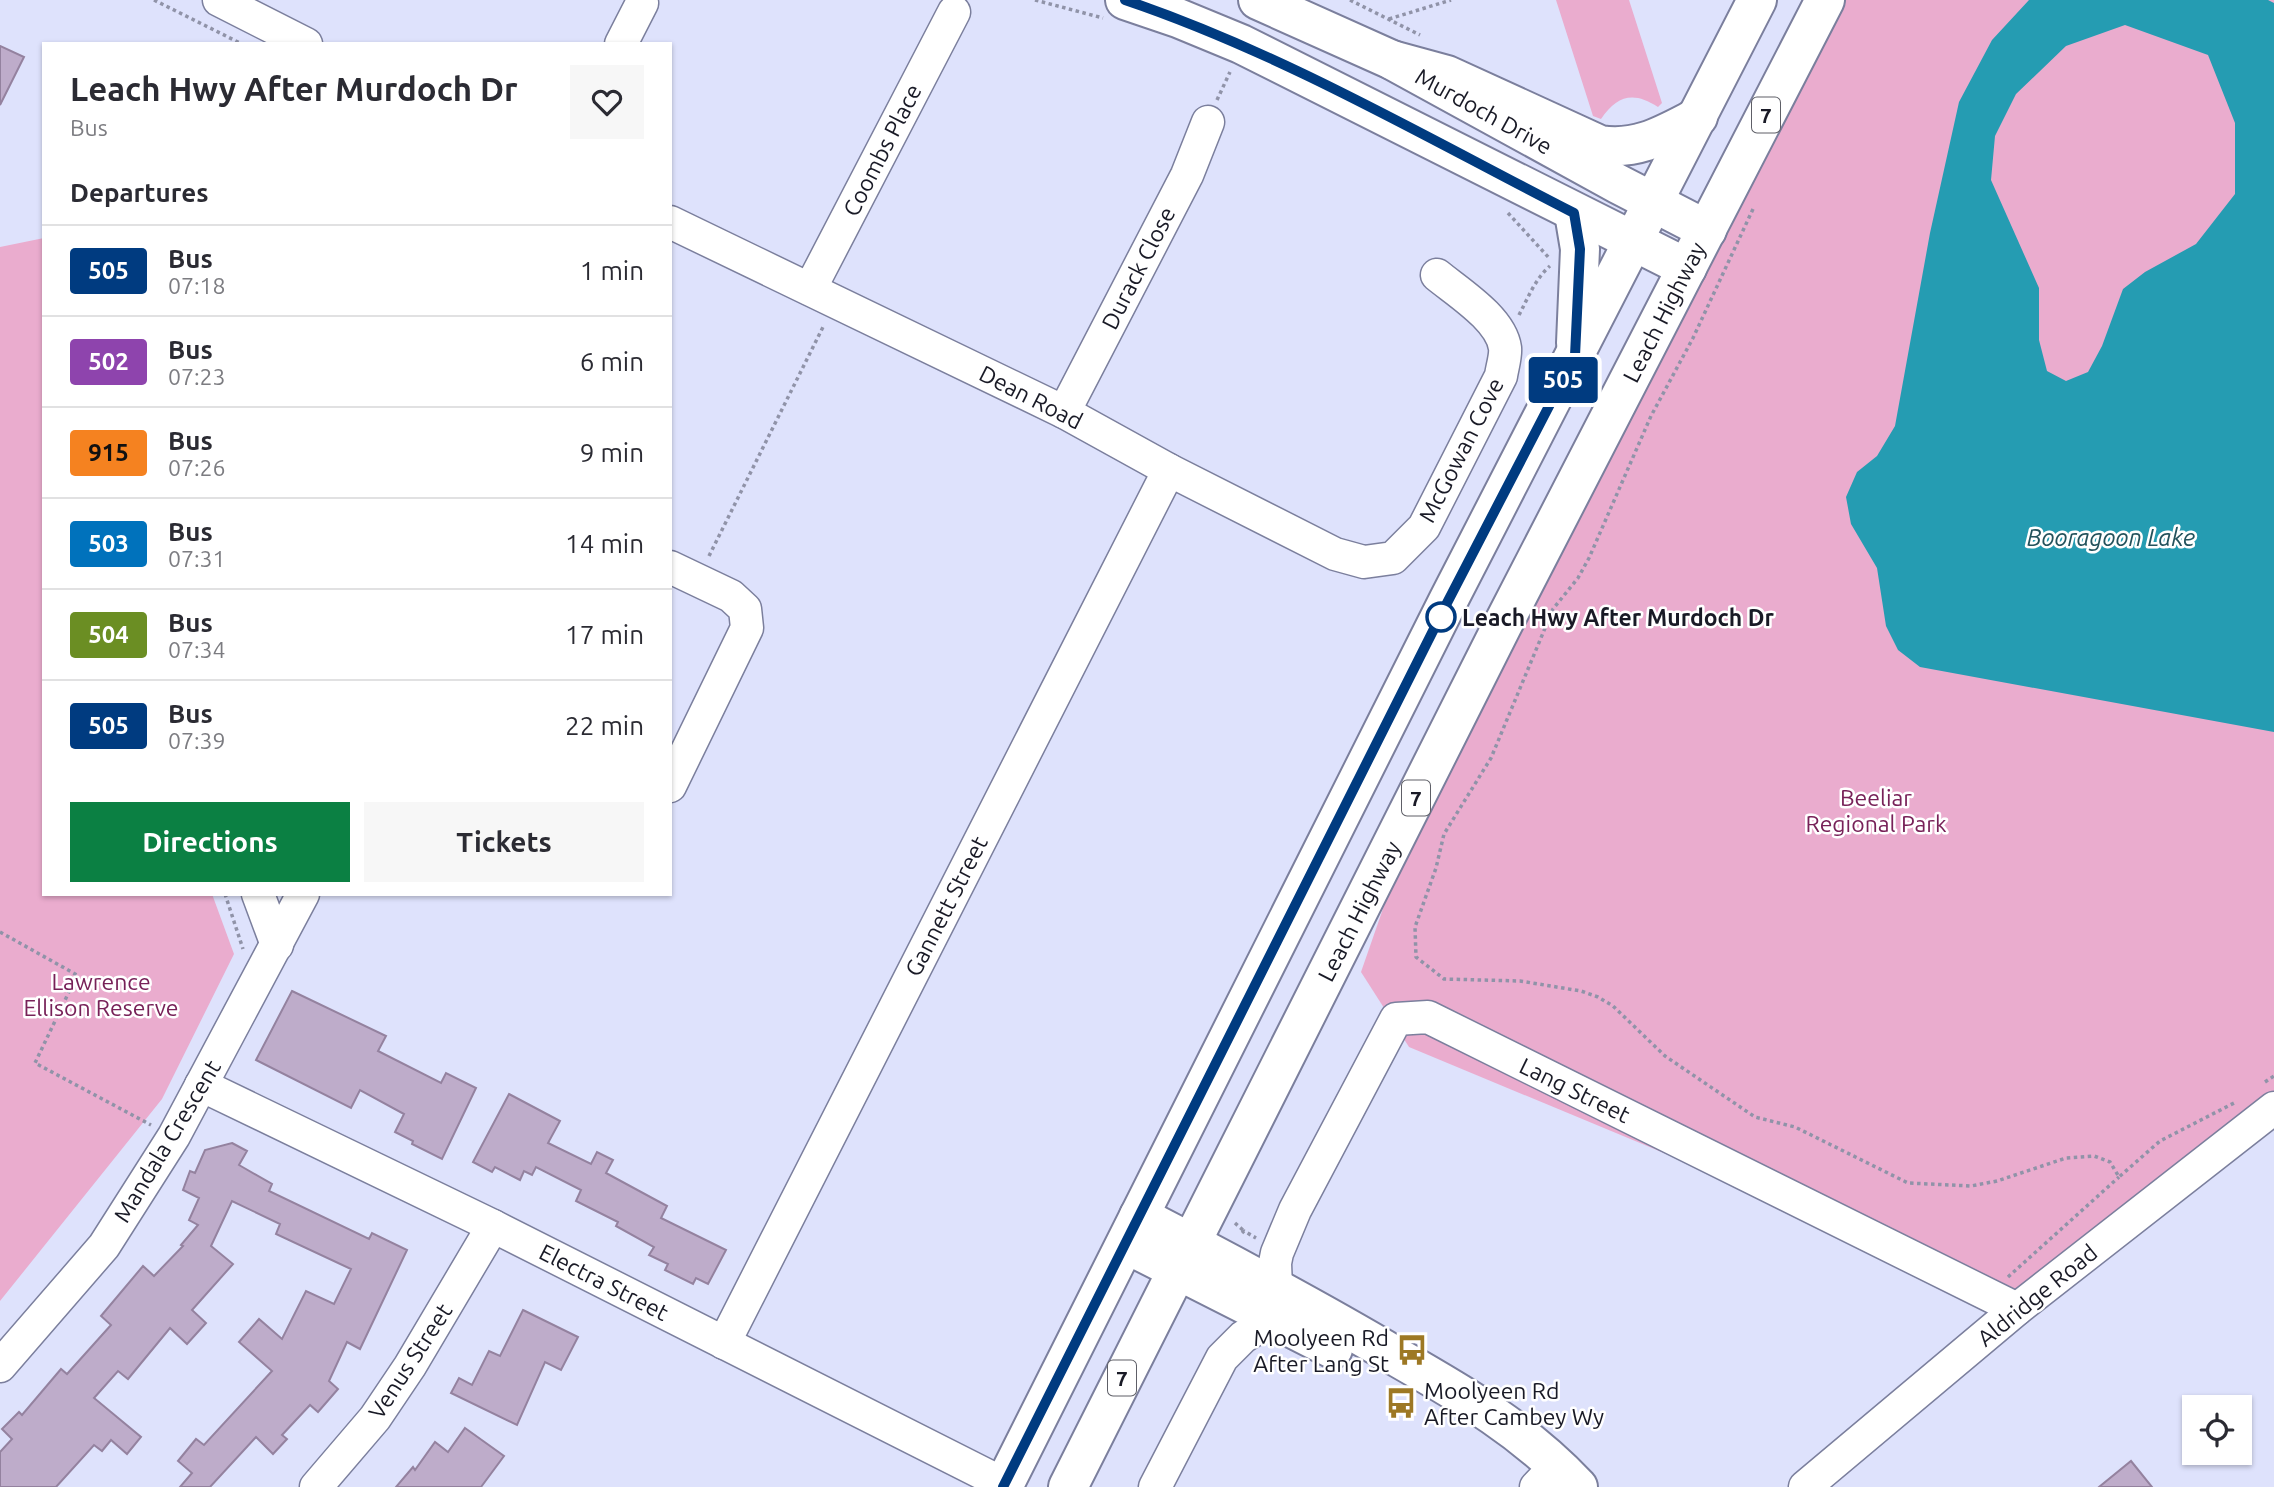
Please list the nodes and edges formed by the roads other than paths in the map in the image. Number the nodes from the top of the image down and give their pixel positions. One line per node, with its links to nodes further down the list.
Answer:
1 (219, 0): 8 (street)
2 (1125, 0): 14 (main road, Murdoch Drive)
3 (1258, 0): 10 (main road, Murdoch Drive)
4 (1757, 0): 11 (main road)
5 (1825, 0): 16 (main road, Leach Highway / 7)
6 (642, 3): 9 (street)
7 (954, 12): 20 (street, Coombs Place)
8 (302, 42)
9 (622, 42)
10 (1392, 60): 11 (main road); 13 (main road, Murdoch Drive)
11 (1698, 117): 13 (main road)
12 (1208, 122): 22 (street, Durack Close)
13 (1654, 202): 16 (main road, Murdoch Drive); 17 (main road)
14 (1574, 213): 17 (main road, Murdoch Drive); 21 (main road)
15 (672, 223): 20 (street, Dean Road)
16 (1707, 230): 18 (main road, Leach Highway / 7)
17 (1633, 242): 18 (main road, Murdoch Drive); 21 (main road)
18 (1687, 268): 27 (main road, Leach Highway / 7)
19 (1437, 275): 24 (street, McGowan Cove)
20 (824, 295): 22 (street, Dean Road)
21 (1575, 356): 26 (main road)
22 (1064, 412): 23 (street, Dean Road)
23 (1168, 470): 24 (street, Dean Road); 39 (street, Gannett Street)
24 (1393, 558)
25 (684, 573): 28 (street)
26 (1448, 601): 27 (main road); 35 (main road)
27 (1502, 626): 36 (main road, Leach Highway / 7)
28 (672, 782)
29 (259, 896): 31 (street)
30 (302, 896): 31 (street, Mandala Crescent)
31 (277, 945): 32 (street, Mandala Crescent)
32 (201, 1085): 34 (street, Electra Street); 40 (street, Mandala Crescent)
33 (2269, 1096): 38 (street, Aldridge Road)
34 (493, 1226): 39 (street, Electra Street); 43 (street, Venus Street)
35 (1132, 1230): 36 (main road); 42 (main road)
36 (1184, 1256): 37 (main road); 44 (main road, Leach Highway / 7)
37 (1274, 1303): 38 (street, Lang Street); 41 (main road); 45 (street)
38 (2017, 1309): 46 (street, Aldridge Road)
39 (724, 1343): 42 (street, Electra Street)
40 (0, 1366)
41 (1554, 1481)
42 (1004, 1485)
43 (316, 1487)
44 (1068, 1487)
45 (1155, 1487)
46 (1805, 1487)

